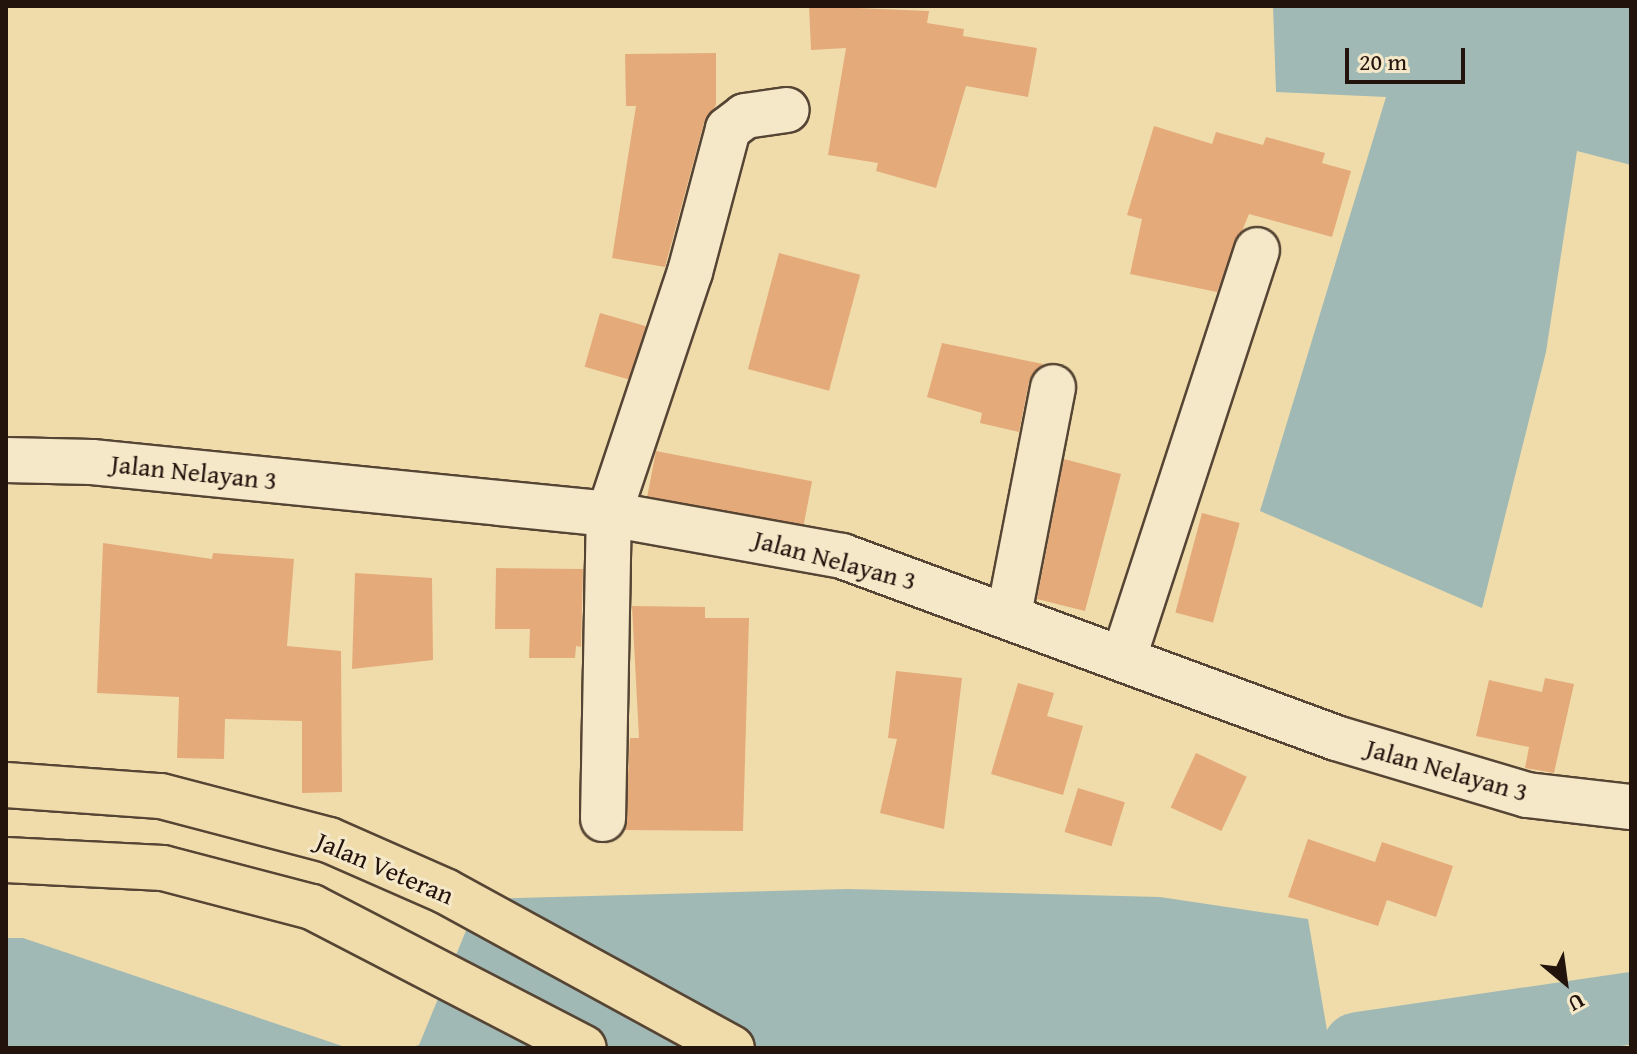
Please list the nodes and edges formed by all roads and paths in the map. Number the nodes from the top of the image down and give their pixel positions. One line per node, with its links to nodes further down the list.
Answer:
1 (787, 110): 5 (street)
2 (1257, 250): 7 (street)
3 (1053, 387): 6 (street)
4 (6, 460): 5 (street, Jalan Nelayan 3)
5 (609, 514): 6 (street, Jalan Nelayan 3); 10 (street)
6 (1009, 614): 7 (street, Jalan Nelayan 3)
7 (1124, 657): 9 (street, Jalan Nelayan 3)
8 (6, 785): 13 (highway, Jalan Veteran)
9 (1631, 807)
10 (603, 819)
11 (6, 860): 12 (highway)
12 (584, 1048)
13 (732, 1048)

